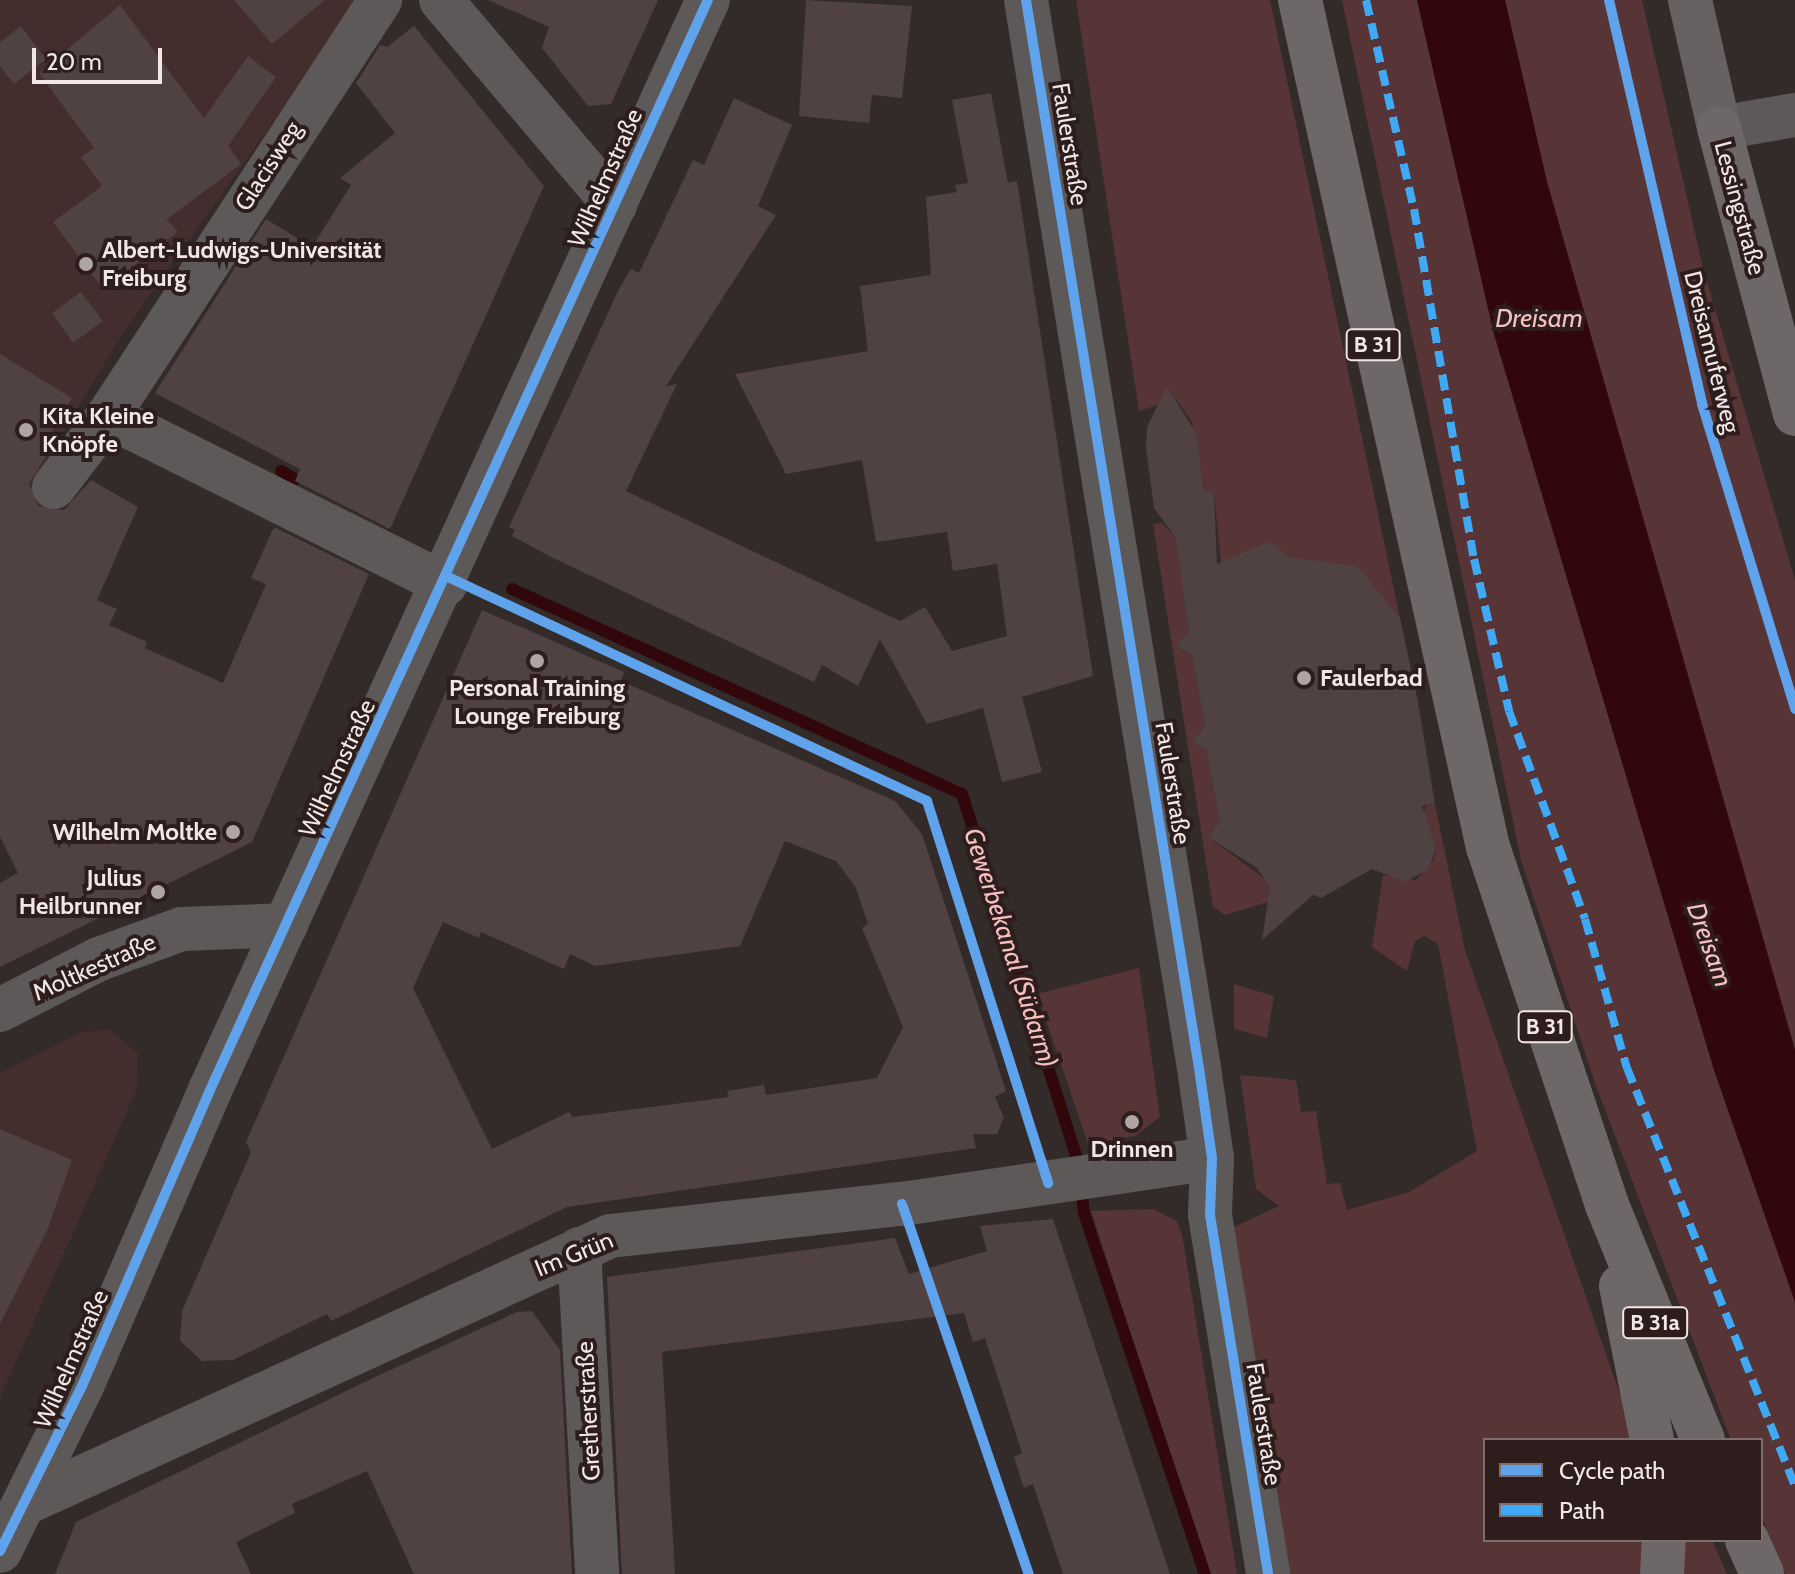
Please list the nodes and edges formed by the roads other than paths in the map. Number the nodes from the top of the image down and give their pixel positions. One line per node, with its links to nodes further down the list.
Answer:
1 (380, 0): 11 (street, Glacisweg)
2 (441, 0): 9 (street)
3 (708, 0): 9 (street, Wilhelmstraße)
4 (1026, 0): 16 (street, Faulerstraße)
5 (1300, 0): 17 (highway, B 31)
6 (1690, 0): 8 (main road, Lessingstraße)
7 (1795, 115): 8 (street)
8 (1719, 128): 10 (highway, Lessingstraße)
9 (615, 205): 13 (street, Wilhelmstraße)
10 (1795, 414)
11 (108, 416): 12 (street, Glacisweg); 13 (street)
12 (54, 487)
13 (445, 584): 14 (street, Wilhelmstraße)
14 (286, 925): 15 (street, Moltkestraße); 21 (street, Wilhelmstraße)
15 (0, 1010)
16 (1212, 1158): 18 (street, Im Grün); 26 (street, Faulerstraße)
17 (1607, 1205): 19 (highway, B 31); 20 (highway, B 31a)
18 (579, 1249): 21 (street, Im Grün); 25 (street, Gretherstraße)
19 (1652, 1438)
20 (1702, 1438)
21 (28, 1502): 24 (street, Wilhelmstraße)
22 (1664, 1542): 27 (highway)
23 (1748, 1542): 28 (highway)
24 (0, 1551)
25 (597, 1574)
26 (1268, 1574)
27 (1662, 1574)
28 (1762, 1574)

